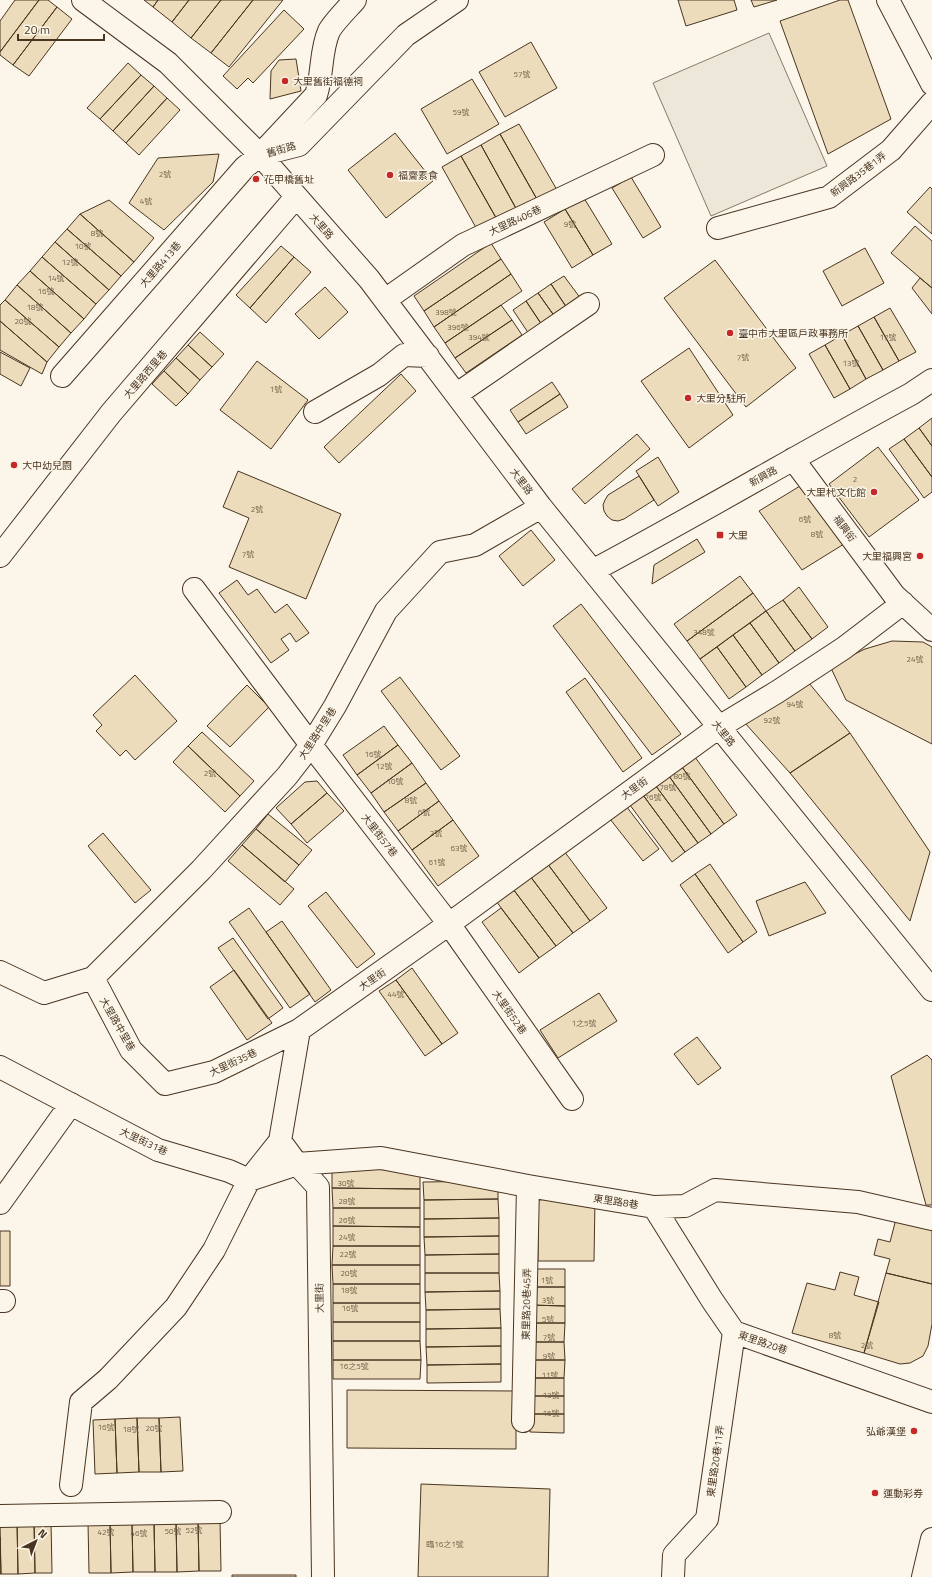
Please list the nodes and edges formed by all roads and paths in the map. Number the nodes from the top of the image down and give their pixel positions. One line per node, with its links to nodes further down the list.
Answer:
1 (83, 0): 7 (street, 大里路)
2 (355, 0): 7 (street, 舊街路)
3 (457, 0): 7 (street, 舊街路)
4 (888, 0): 5 (street)
5 (932, 84)
6 (932, 102): 10 (street, 新興路35巷1弄)
7 (260, 155): 9 (street, 大里路); 14 (street, 大里路413巷)
8 (653, 155): 11 (street, 大里路406巷)
9 (296, 197): 11 (street, 大里路); 20 (street, 大里路西里巷)
10 (718, 228)
11 (385, 300): 13 (street, 大里路)
12 (588, 304): 16 (street)
13 (428, 356): 16 (street, 大里路); 17 (street)
14 (62, 376)
15 (932, 380): 18 (street, 新興路)
16 (457, 394): 19 (street, 大里路)
17 (316, 412)
18 (793, 459): 21 (street, 新興路); 23 (street, 福興街)
19 (541, 507): 21 (street, 大里路); 26 (street, 大里路中里巷)
20 (0, 556)
21 (594, 570): 25 (street, 大里路)
22 (194, 589): 26 (street, 大里街57巷)
23 (903, 603): 24 (street, 福興街); 25 (street, 大里街)
24 (932, 630)
25 (719, 727): 27 (street, 大里街); 30 (street, 大里路)
26 (311, 745): 27 (street, 大里街57巷); 29 (street, 大里路中里巷)
27 (449, 924): 31 (street, 大里街); 34 (street, 大里街52巷)
28 (0, 972): 29 (street, 大里路中里巷)
29 (93, 978): 33 (street, 大里路中里巷)
30 (932, 990)
31 (299, 1030): 33 (street, 大里街35巷); 36 (street)
32 (0, 1067): 35 (street, 大里街31巷)
33 (165, 1084)
34 (572, 1099)
35 (71, 1104): 38 (street, 大里街31巷); 40 (street)
36 (280, 1141): 37 (street, 大里街); 38 (street)
37 (297, 1164): 38 (street); 39 (street, 東里路8巷); 50 (street, 大里街)
38 (249, 1180): 46 (street)
39 (528, 1186): 41 (street, 東里路8巷); 45 (street, 東里路20巷45弄)
40 (0, 1204)
41 (654, 1208): 42 (street, 東里路8巷); 43 (street, 東里路20巷)
42 (932, 1219)
43 (734, 1332): 44 (street, 東里路20巷); 51 (street, 東里路20巷11弄)
44 (932, 1402)
45 (523, 1421)
46 (71, 1485)
47 (220, 1512): 48 (street)
48 (0, 1516)
49 (932, 1539): 52 (street)
50 (323, 1577)
51 (673, 1577)
52 (923, 1577)

